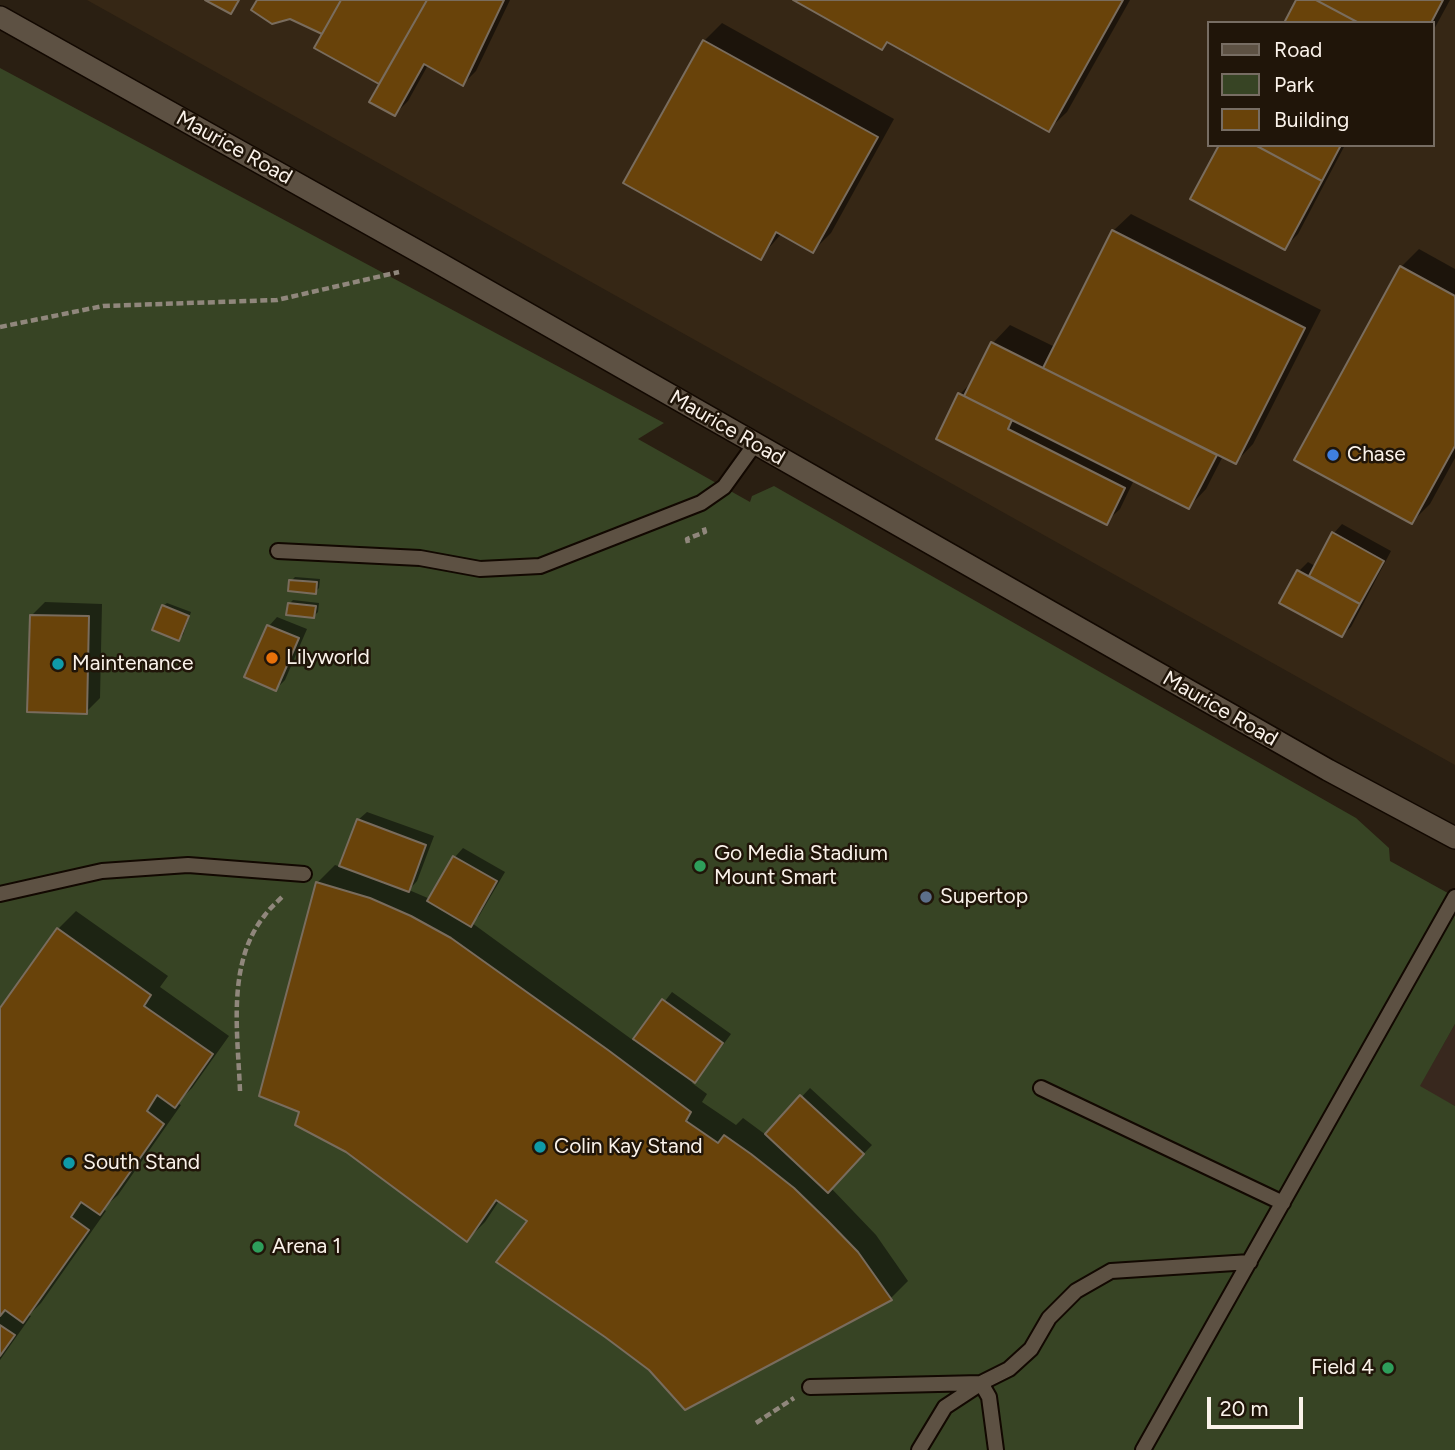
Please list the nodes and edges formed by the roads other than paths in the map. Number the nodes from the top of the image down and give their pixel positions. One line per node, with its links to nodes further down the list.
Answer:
1 (0, 17): 2 (street, Maurice Road)
2 (755, 444): 3 (lane); 4 (street, Maurice Road)
3 (278, 551)
4 (1455, 838)
5 (304, 874): 6 (lane)
6 (0, 894)
7 (1455, 897): 9 (lane)
8 (1041, 1088): 9 (lane)
9 (1283, 1203): 10 (lane)
10 (1250, 1262): 11 (lane); 15 (lane)
11 (981, 1383): 12 (lane); 13 (lane); 14 (lane)
12 (810, 1387)
13 (919, 1450)
14 (996, 1450)
15 (1143, 1450)

